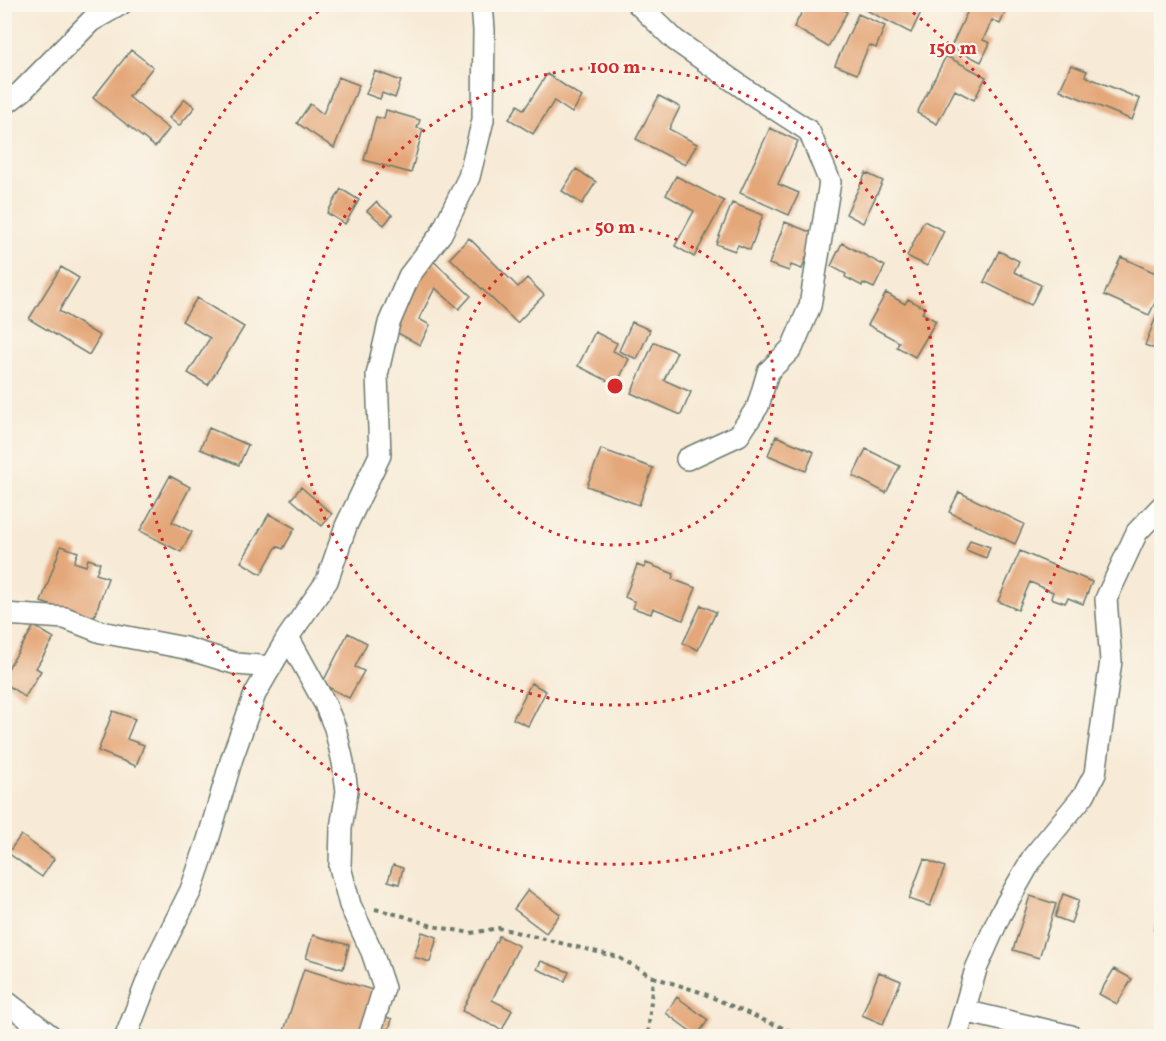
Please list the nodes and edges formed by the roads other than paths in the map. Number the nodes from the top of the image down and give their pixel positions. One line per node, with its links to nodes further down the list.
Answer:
1 (121, 4): 4 (street)
2 (482, 4): 9 (street)
3 (639, 4): 6 (street)
4 (13, 85): 5 (street)
5 (4, 105)
6 (687, 459)
7 (1161, 506): 12 (street)
8 (4, 614): 10 (street)
9 (288, 637): 10 (street); 15 (street)
10 (271, 667): 14 (street)
11 (4, 1000): 13 (street)
12 (964, 1011): 16 (street); 17 (street)
13 (51, 1036)
14 (126, 1036)
15 (369, 1036)
16 (957, 1036)
17 (1071, 1036)

